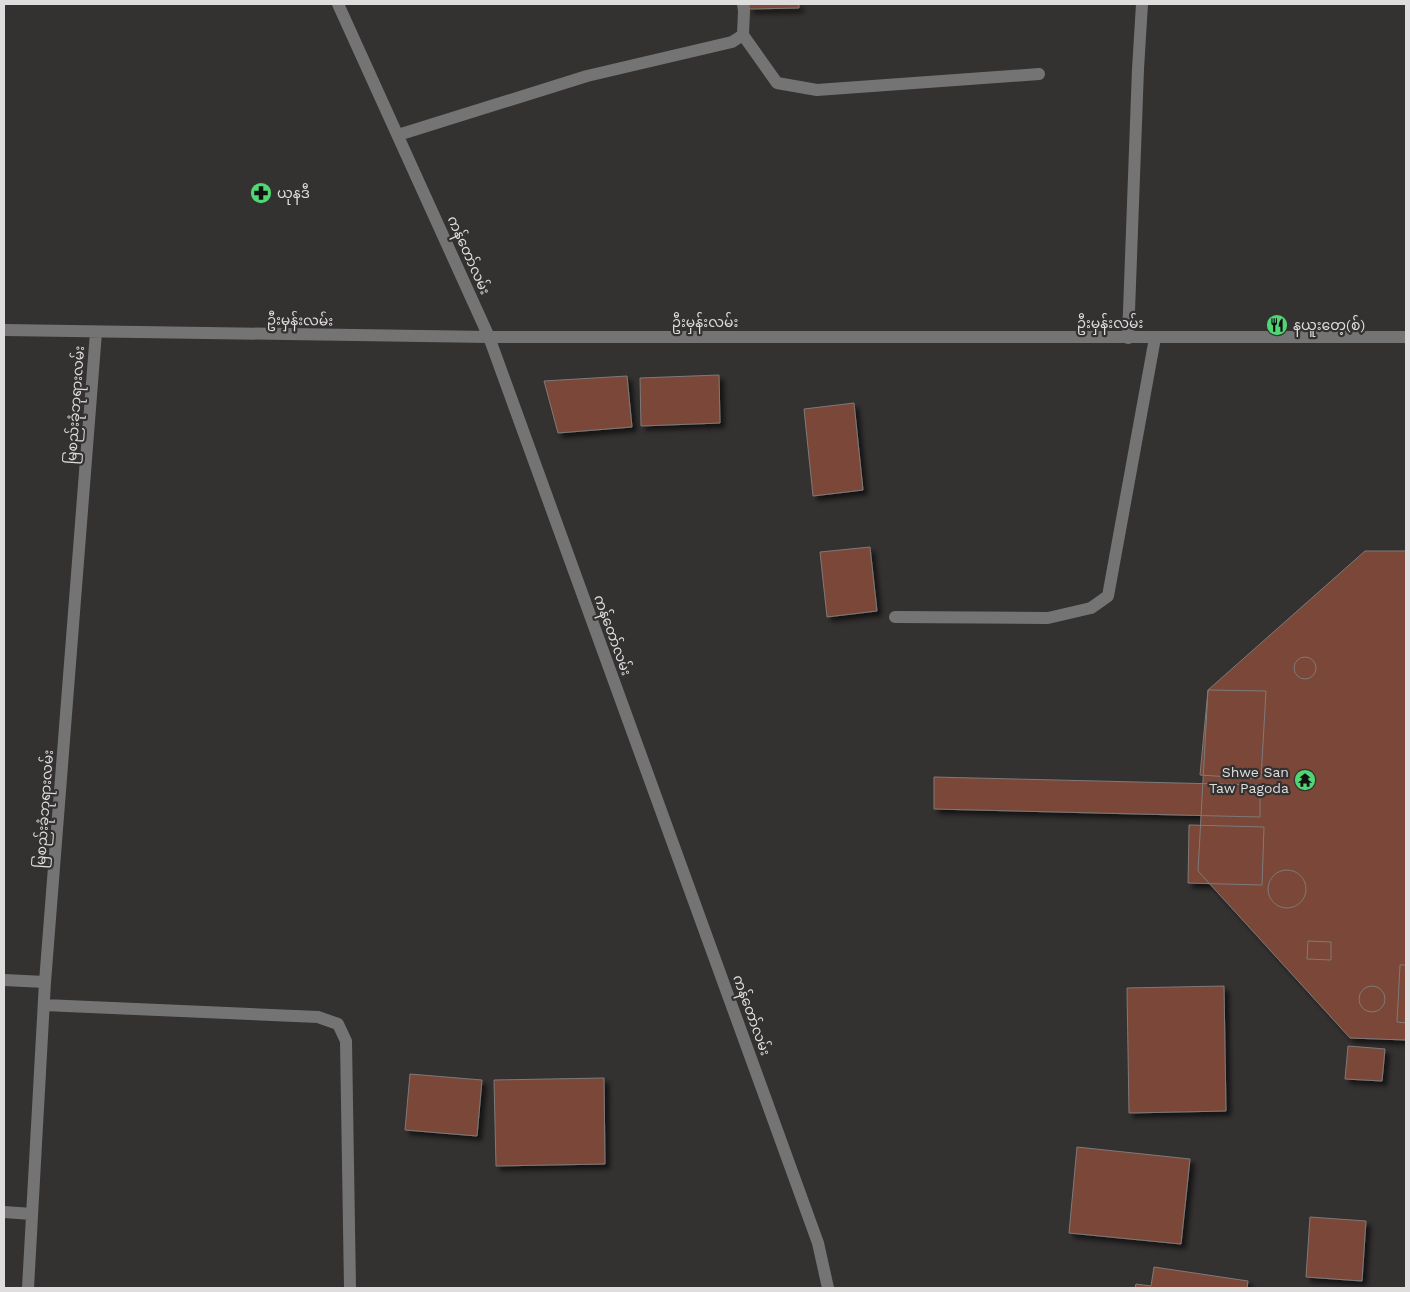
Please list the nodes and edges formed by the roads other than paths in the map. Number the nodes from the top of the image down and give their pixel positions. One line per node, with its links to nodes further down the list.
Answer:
1 (338, 4): 6 (street, ကန်တော်လမ်း)
2 (743, 4): 4 (street)
3 (1142, 4): 11 (street)
4 (743, 35): 5 (street); 6 (street)
5 (1039, 74)
6 (398, 136): 9 (street, ကန်တော်လမ်း)
7 (4, 330): 8 (street, ဦးမှန်းလမ်း)
8 (96, 332): 9 (street, ဦးမှန်းလမ်း); 15 (street, မြစည်းခုံဘုရားလမ်း)
9 (489, 337): 11 (street, ဦးမှန်းလမ်း); 21 (street, ကန်တော်လမ်း)
10 (1406, 337): 12 (street, ဦးမှန်းလမ်း)
11 (1128, 338): 12 (street, ဦးမှန်းလမ်း)
12 (1155, 338): 13 (street)
13 (895, 617)
14 (4, 980): 15 (street)
15 (45, 982): 16 (street, မြစည်းခုံဘုရားလမ်း)
16 (44, 1005): 18 (street, မြစည်းခုံဘုရားလမ်း); 20 (street)
17 (4, 1212): 18 (street)
18 (32, 1214): 19 (street, မြစည်းခုံဘုရားလမ်း)
19 (28, 1288)
20 (350, 1288)
21 (828, 1288)

